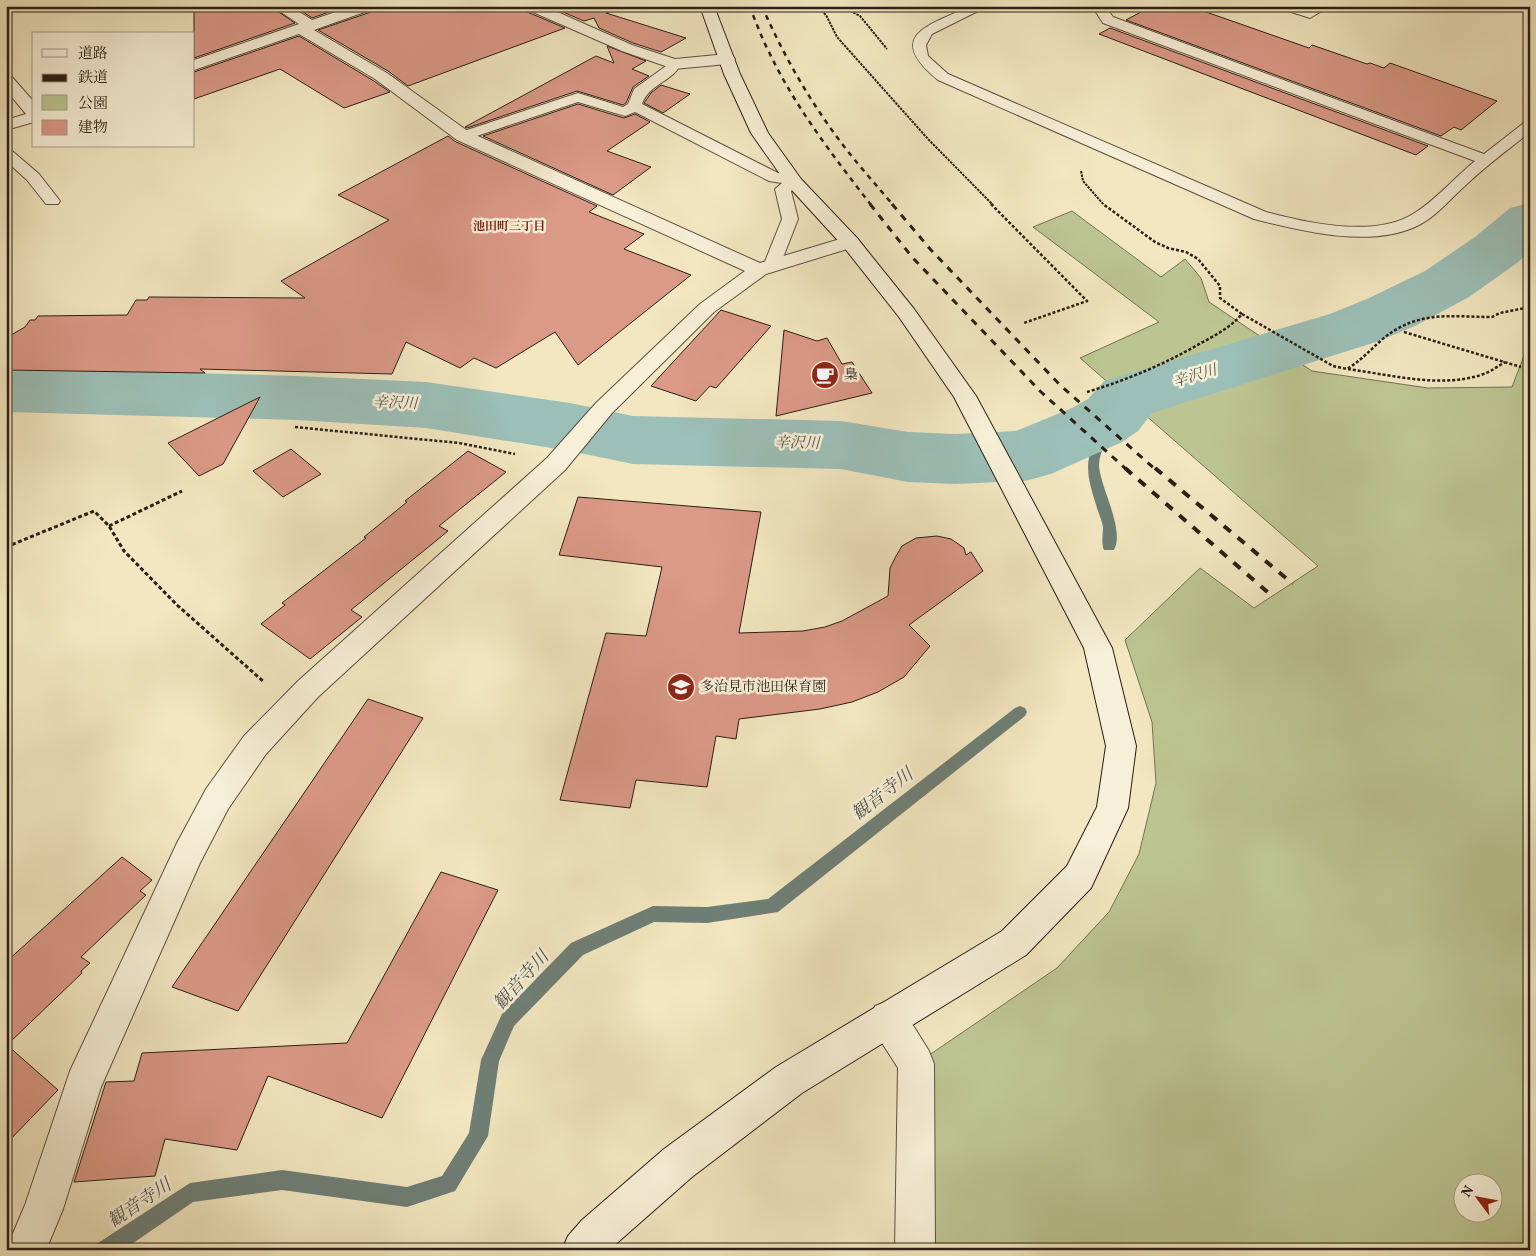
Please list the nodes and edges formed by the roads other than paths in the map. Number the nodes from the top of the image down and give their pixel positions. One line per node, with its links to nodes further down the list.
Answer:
1 (278, 6): 9 (street)
2 (368, 6): 9 (street)
3 (531, 6): 11 (street)
4 (707, 6): 10 (street)
5 (982, 6): 21 (lane)
6 (1098, 6): 21 (lane)
7 (1286, 6): 8 (lane)
8 (1324, 6)
9 (307, 28): 12 (street); 19 (street)
10 (728, 59): 11 (street); 22 (street)
11 (674, 64): 14 (lane)
12 (195, 65)
13 (6, 80): 15 (street)
14 (634, 106): 19 (lane); 22 (lane)
15 (32, 111)
16 (32, 118): 17 (street)
17 (6, 125)
18 (1530, 125): 21 (lane)
19 (463, 136): 25 (street)
20 (6, 153): 23 (lane)
21 (1485, 160)
22 (794, 181): 24 (street); 25 (lane)
23 (52, 201)
24 (850, 242): 25 (street); 26 (street)
25 (766, 267): 27 (street)
26 (888, 1019): 28 (street); 29 (street)
27 (25, 1250)
28 (582, 1250)
29 (915, 1250)

